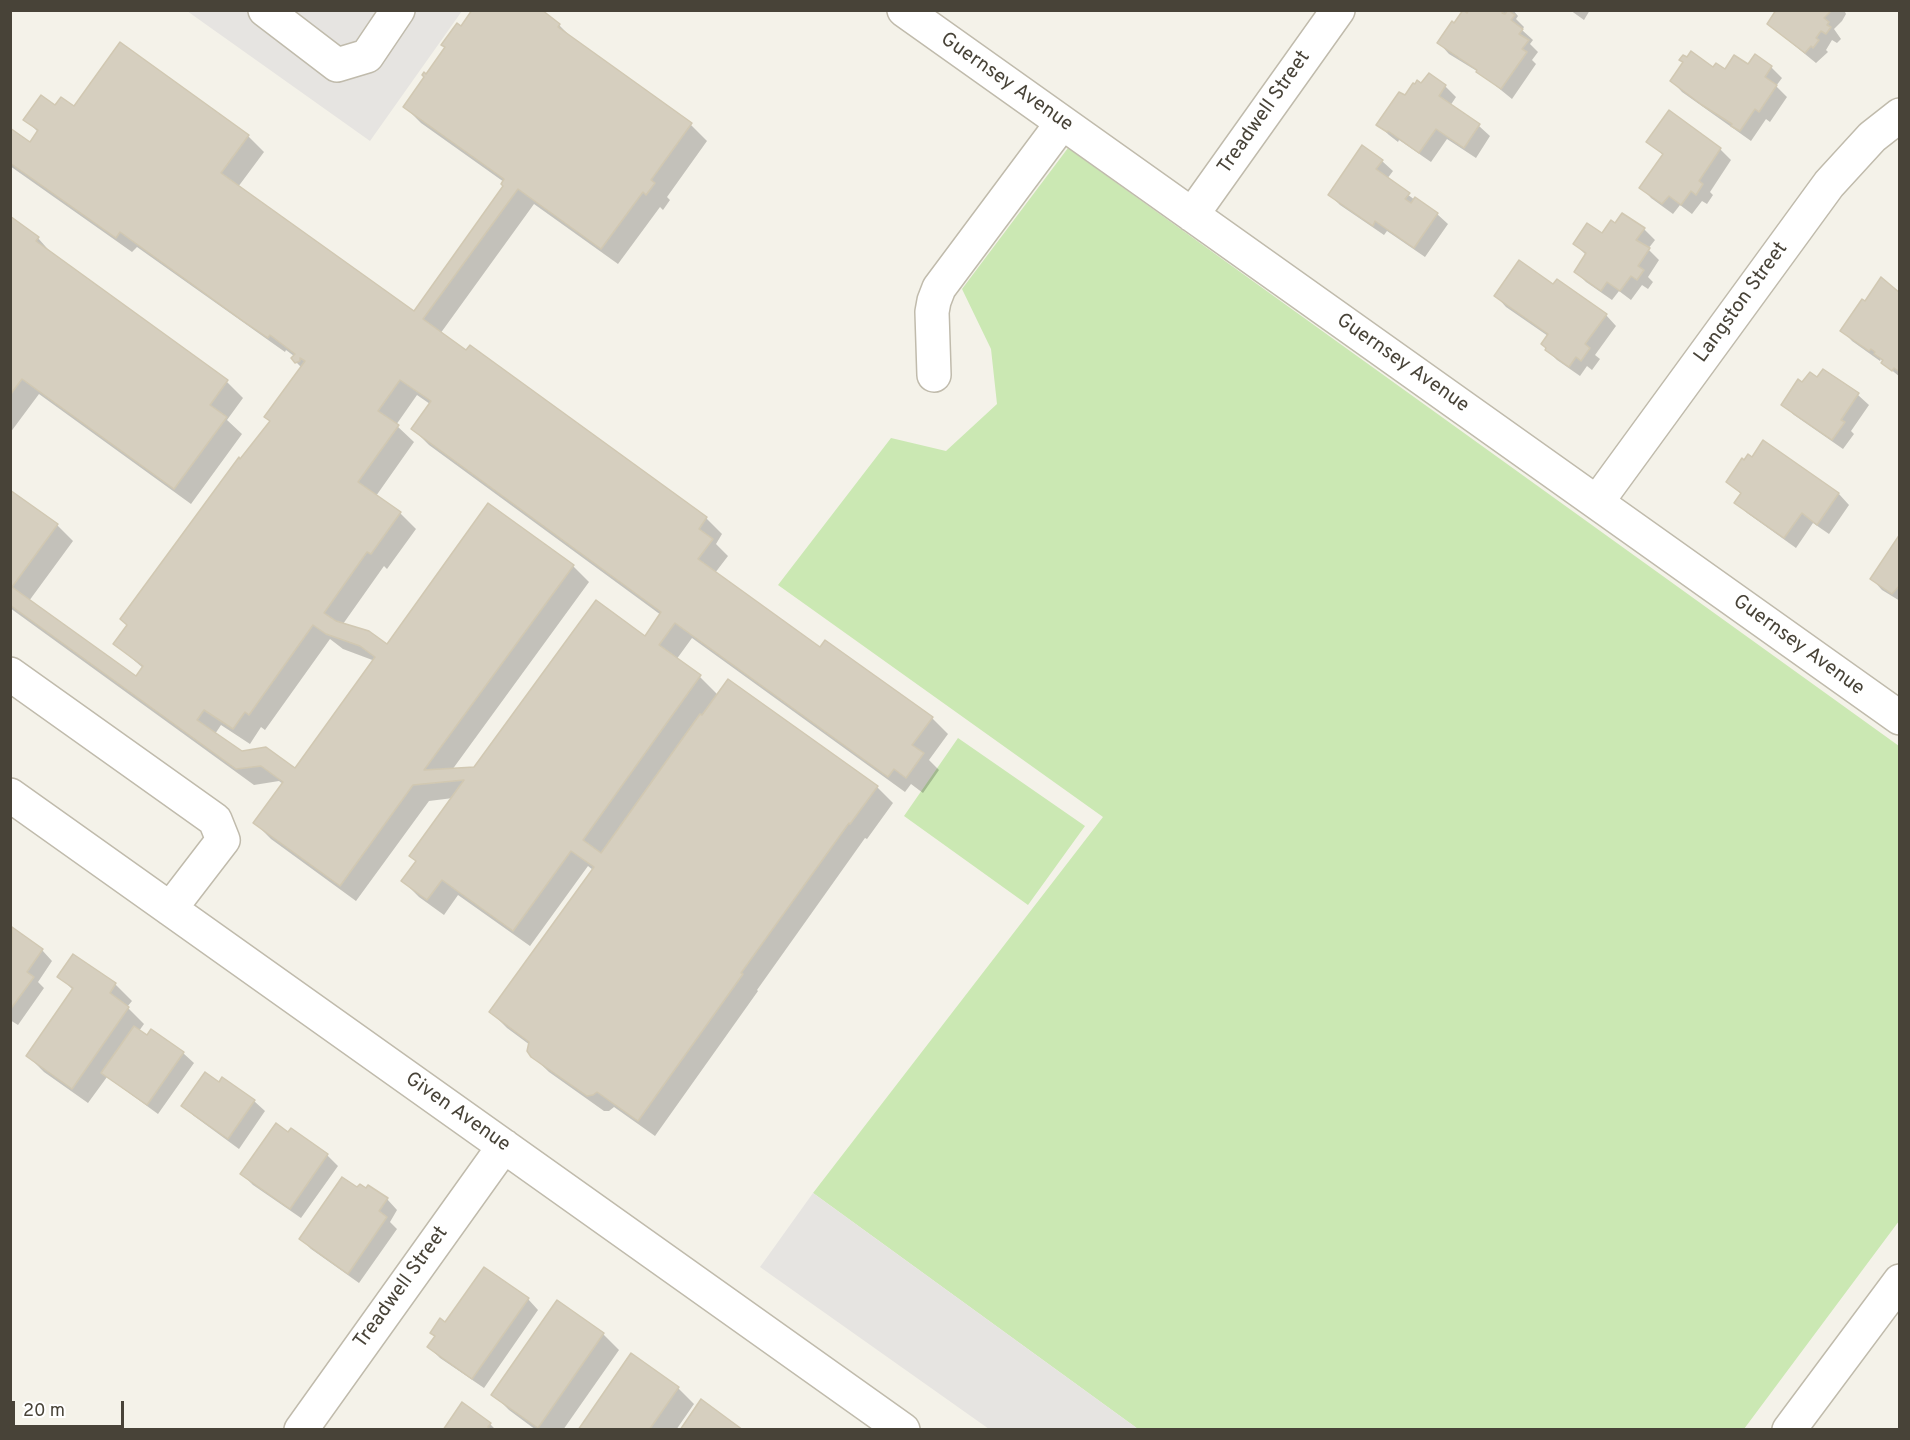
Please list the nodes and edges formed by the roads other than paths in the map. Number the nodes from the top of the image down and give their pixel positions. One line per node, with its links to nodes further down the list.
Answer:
1 (398, 10): 4 (street)
2 (904, 10): 6 (street, Guernsey Avenue)
3 (1338, 10): 7 (street, Treadwell Street)
4 (266, 11)
5 (1899, 115): 9 (street, Langston Street)
6 (1062, 123): 7 (street, Guernsey Avenue); 8 (street)
7 (1192, 214): 9 (street, Guernsey Avenue)
8 (934, 375)
9 (1597, 502): 11 (street, Guernsey Avenue)
10 (10, 674): 13 (street)
11 (1899, 718)
12 (10, 795): 13 (street, Given Avenue)
13 (170, 909): 14 (street, Given Avenue)
14 (504, 1146): 16 (street, Treadwell Street); 17 (street, Given Avenue)
15 (1899, 1281): 18 (street)
16 (301, 1430)
17 (903, 1430)
18 (1789, 1430)

